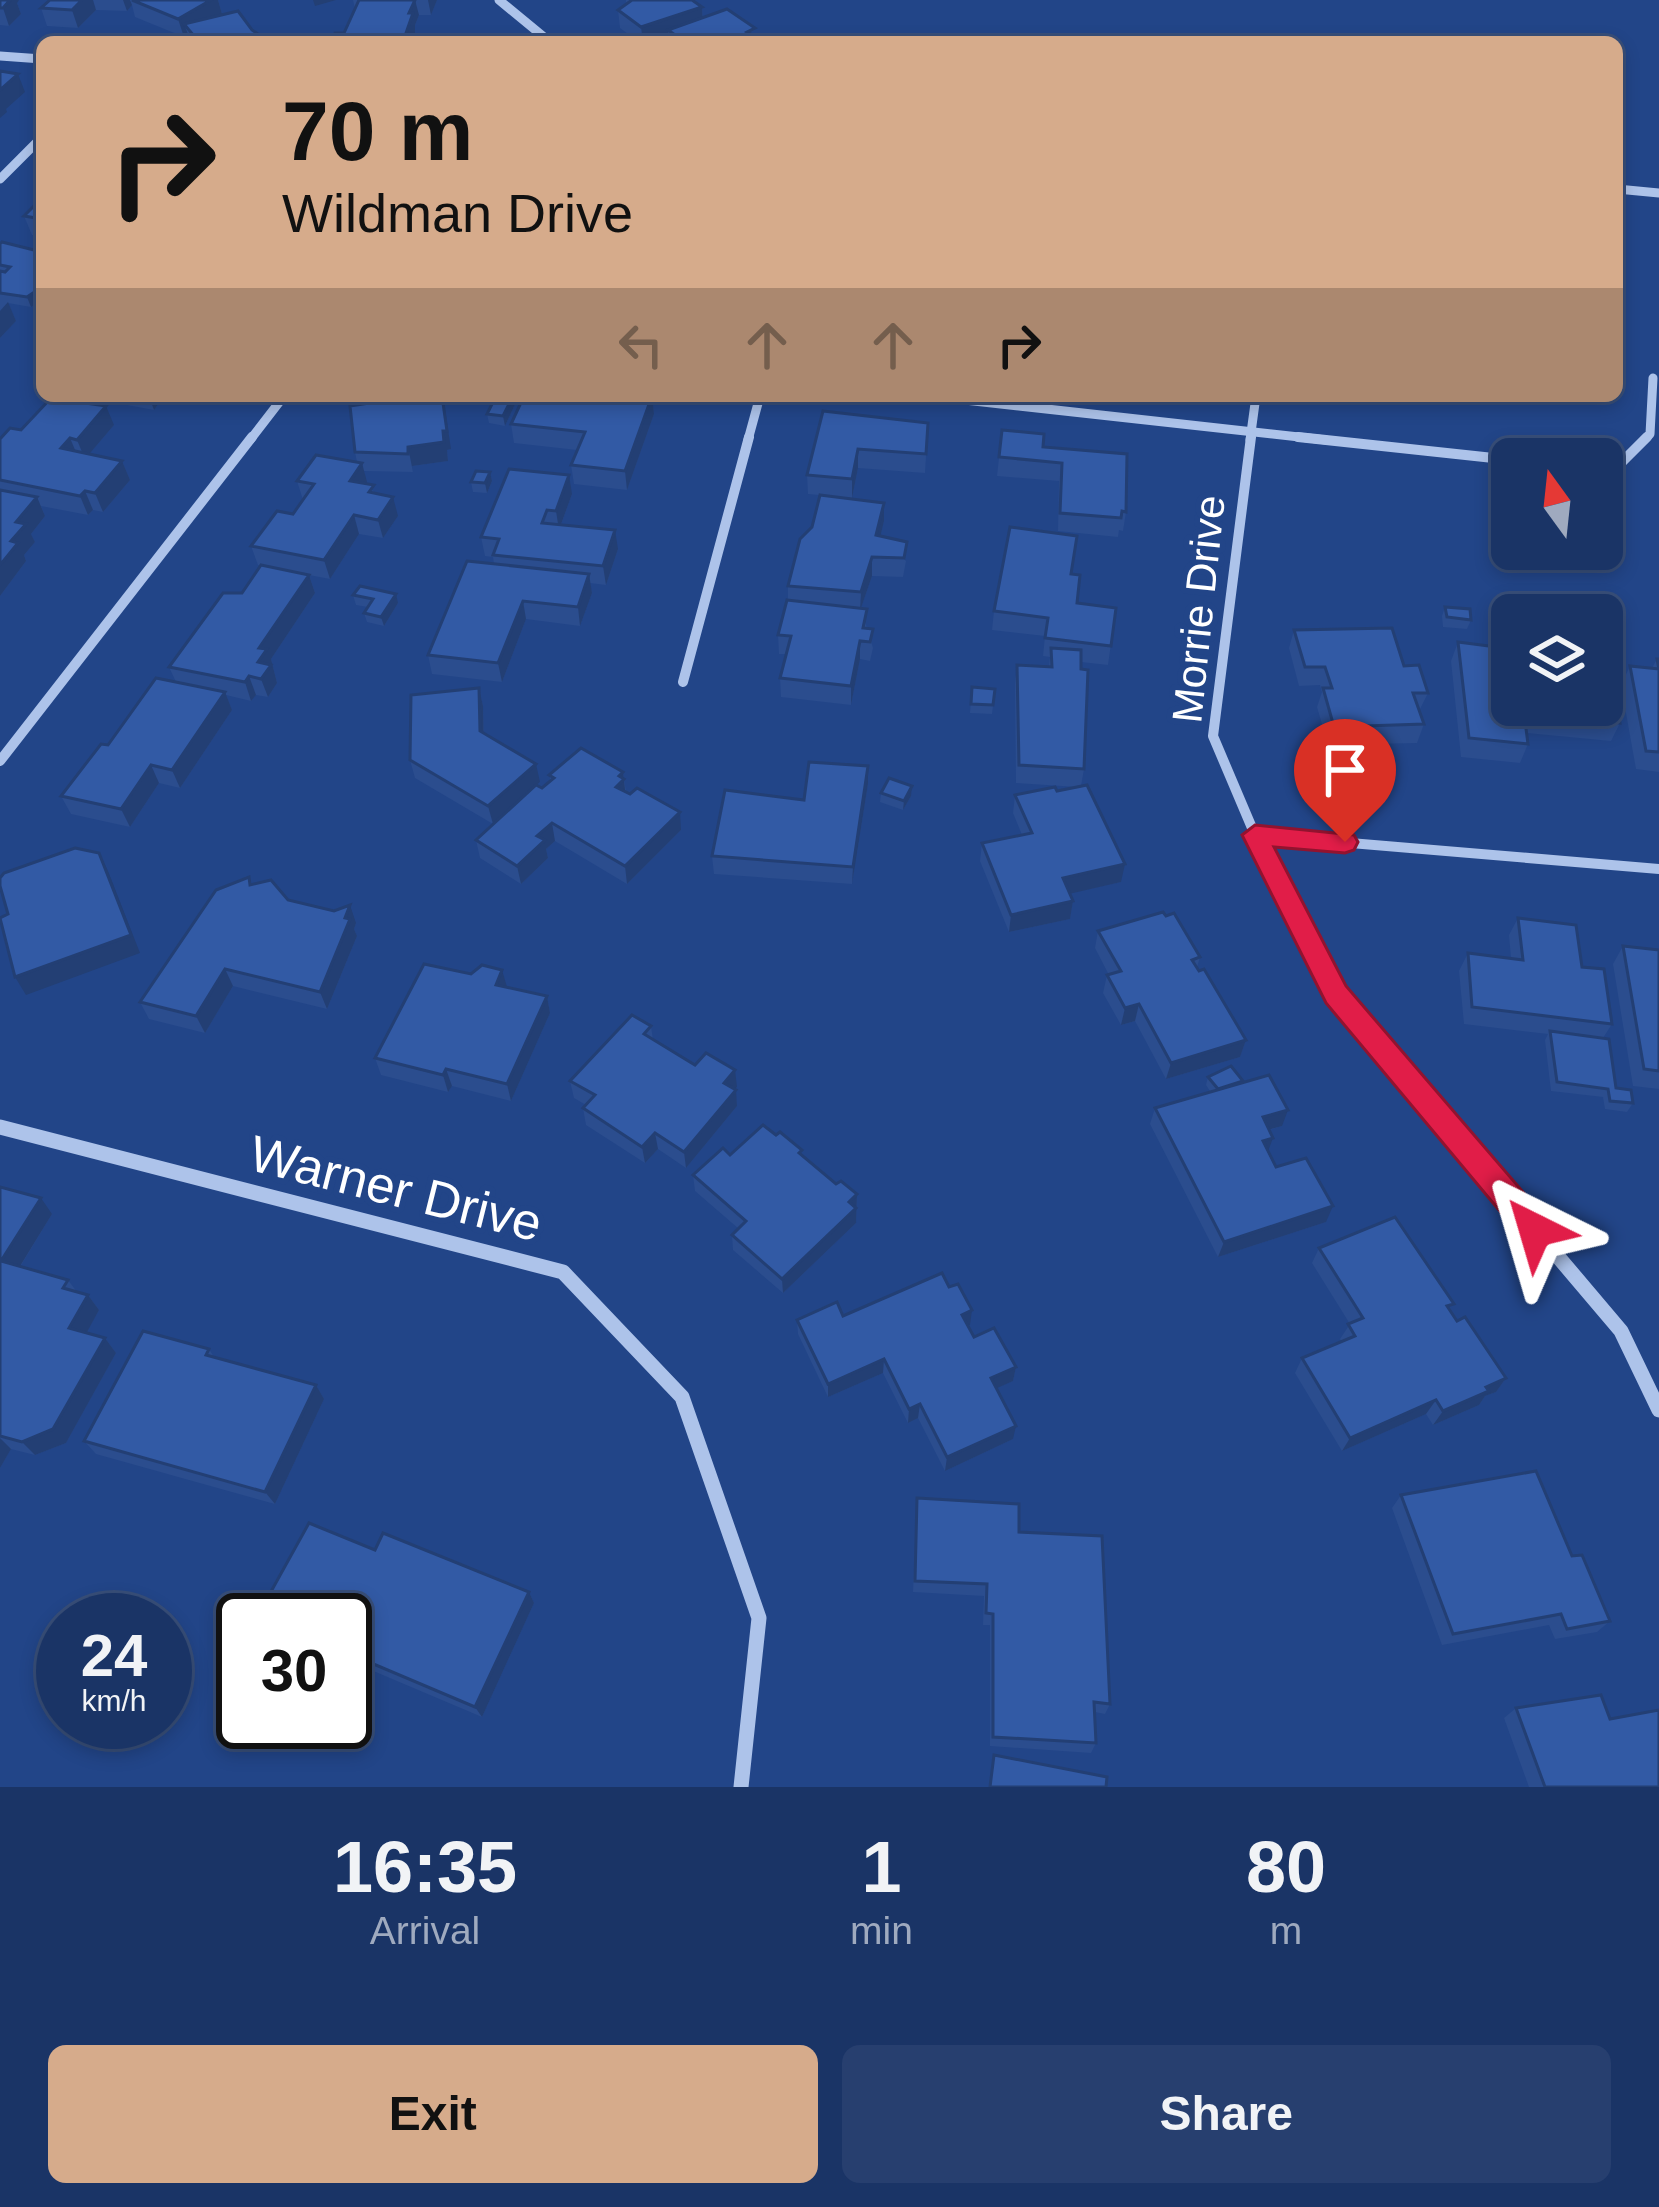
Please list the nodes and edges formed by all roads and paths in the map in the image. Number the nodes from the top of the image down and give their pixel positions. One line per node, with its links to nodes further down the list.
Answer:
1 (499, 0): 2 (street)
2 (543, 36)
3 (0, 56): 4 (street)
4 (36, 59)
5 (36, 143): 6 (street)
6 (0, 179)
7 (1623, 190): 8 (street)
8 (1659, 193)
9 (1653, 378): 16 (street)
10 (279, 402): 18 (street)
11 (758, 402): 17 (street)
12 (986, 402): 14 (street)
13 (1255, 402): 14 (street, Morrie Drive)
14 (1250, 430): 15 (street); 19 (street, Morrie Drive)
15 (1491, 458)
16 (1623, 461)
17 (683, 682)
18 (0, 761)
19 (1255, 835): 20 (street); 22 (street, Morrie Drive)
20 (1659, 868)
21 (0, 1127): 23 (street, Warner Drive)
22 (1659, 1410)
23 (741, 1787)

